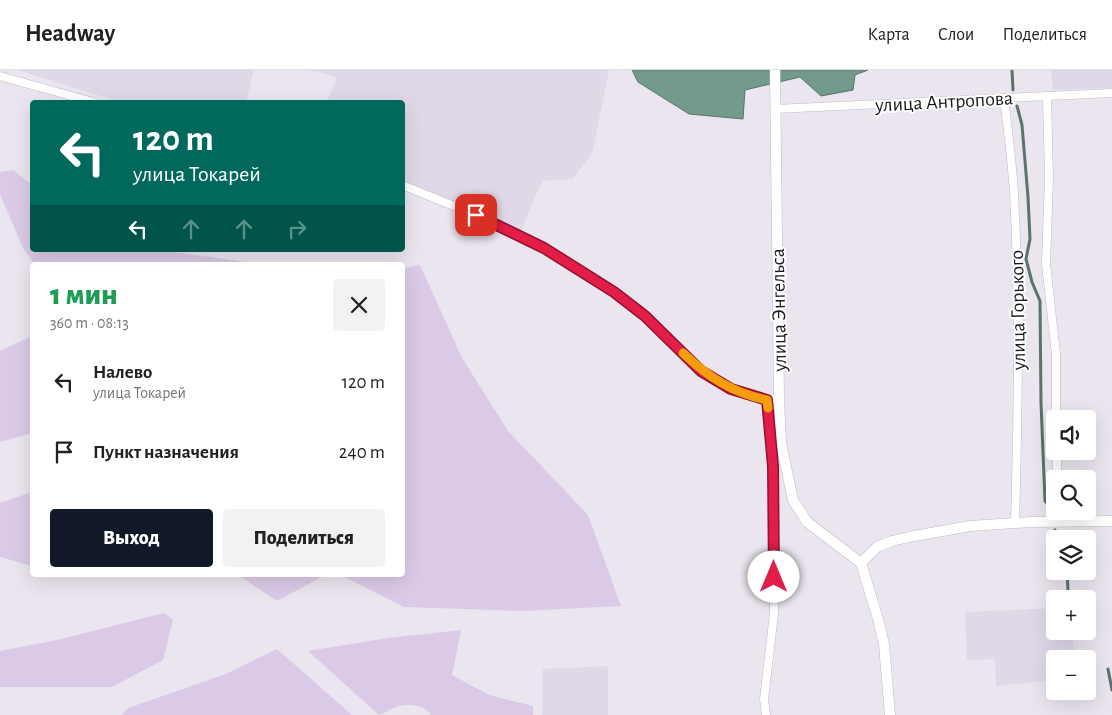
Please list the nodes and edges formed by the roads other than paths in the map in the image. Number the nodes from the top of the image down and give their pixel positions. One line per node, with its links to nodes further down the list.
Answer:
1 (775, 70): 7 (street, улица Энгельса)
2 (0, 76): 6 (street)
3 (1112, 94): 4 (street, улица Антропова)
4 (1047, 97): 5 (street, улица Антропова); 11 (street, улица Горького)
5 (1004, 98): 7 (street, улица Антропова); 15 (street, улица Горького)
6 (86, 100)
7 (775, 109): 9 (street, улица Энгельса)
8 (405, 186): 10 (street)
9 (779, 399): 10 (street); 16 (street, улица Энгельса)
10 (767, 400): 17 (street)
11 (1056, 410)
12 (1046, 518): 15 (street)
13 (1096, 520): 14 (street)
14 (1112, 521)
15 (1015, 523): 16 (street)
16 (861, 563): 18 (street)
17 (766, 715)
18 (890, 715)

